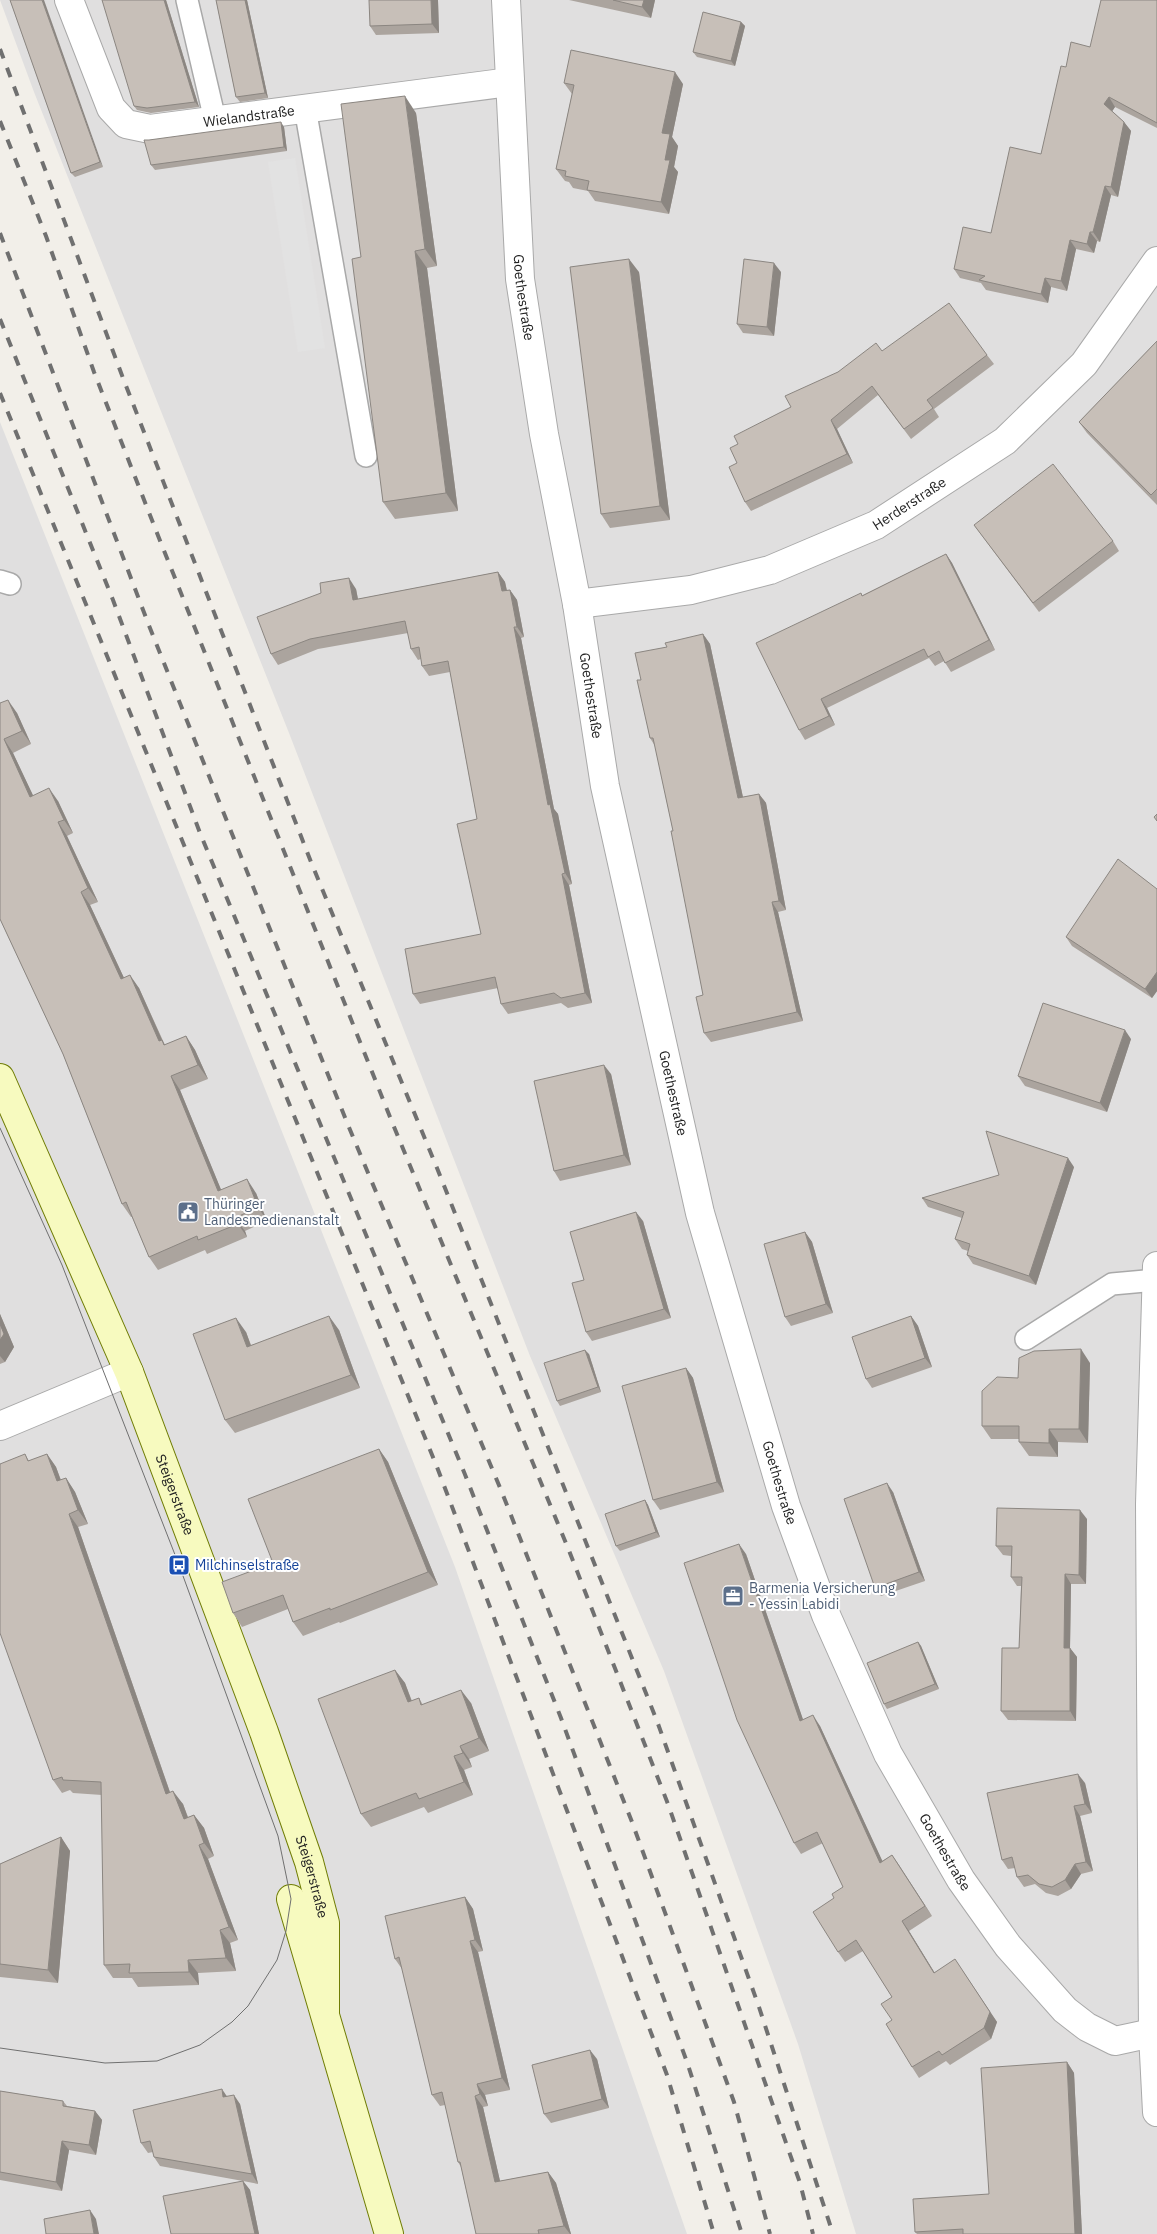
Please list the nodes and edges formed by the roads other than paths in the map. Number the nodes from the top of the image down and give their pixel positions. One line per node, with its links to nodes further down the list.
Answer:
1 (69, 0): 6 (street, Wielandstraße)
2 (187, 0): 6 (lane)
3 (506, 0): 4 (street, Goethestraße)
4 (510, 82): 5 (street, Wielandstraße); 9 (street, Goethestraße)
5 (305, 108): 6 (street, Wielandstraße); 8 (lane)
6 (215, 120)
7 (1157, 261): 9 (street, Herderstraße)
8 (366, 456)
9 (576, 604): 17 (street, Goethestraße)
10 (0, 1078): 13 (main road, Steigerstraße)
11 (1157, 1273): 12 (lane); 17 (street)
12 (1026, 1339)
13 (129, 1372): 14 (street); 16 (main road, Steigerstraße)
14 (0, 1426)
15 (291, 1898): 16 (main road, Steigerstraße)
16 (325, 2012): 19 (main road, Steigerstraße)
17 (1155, 2033): 18 (street)
18 (1157, 2112)
19 (389, 2234)

